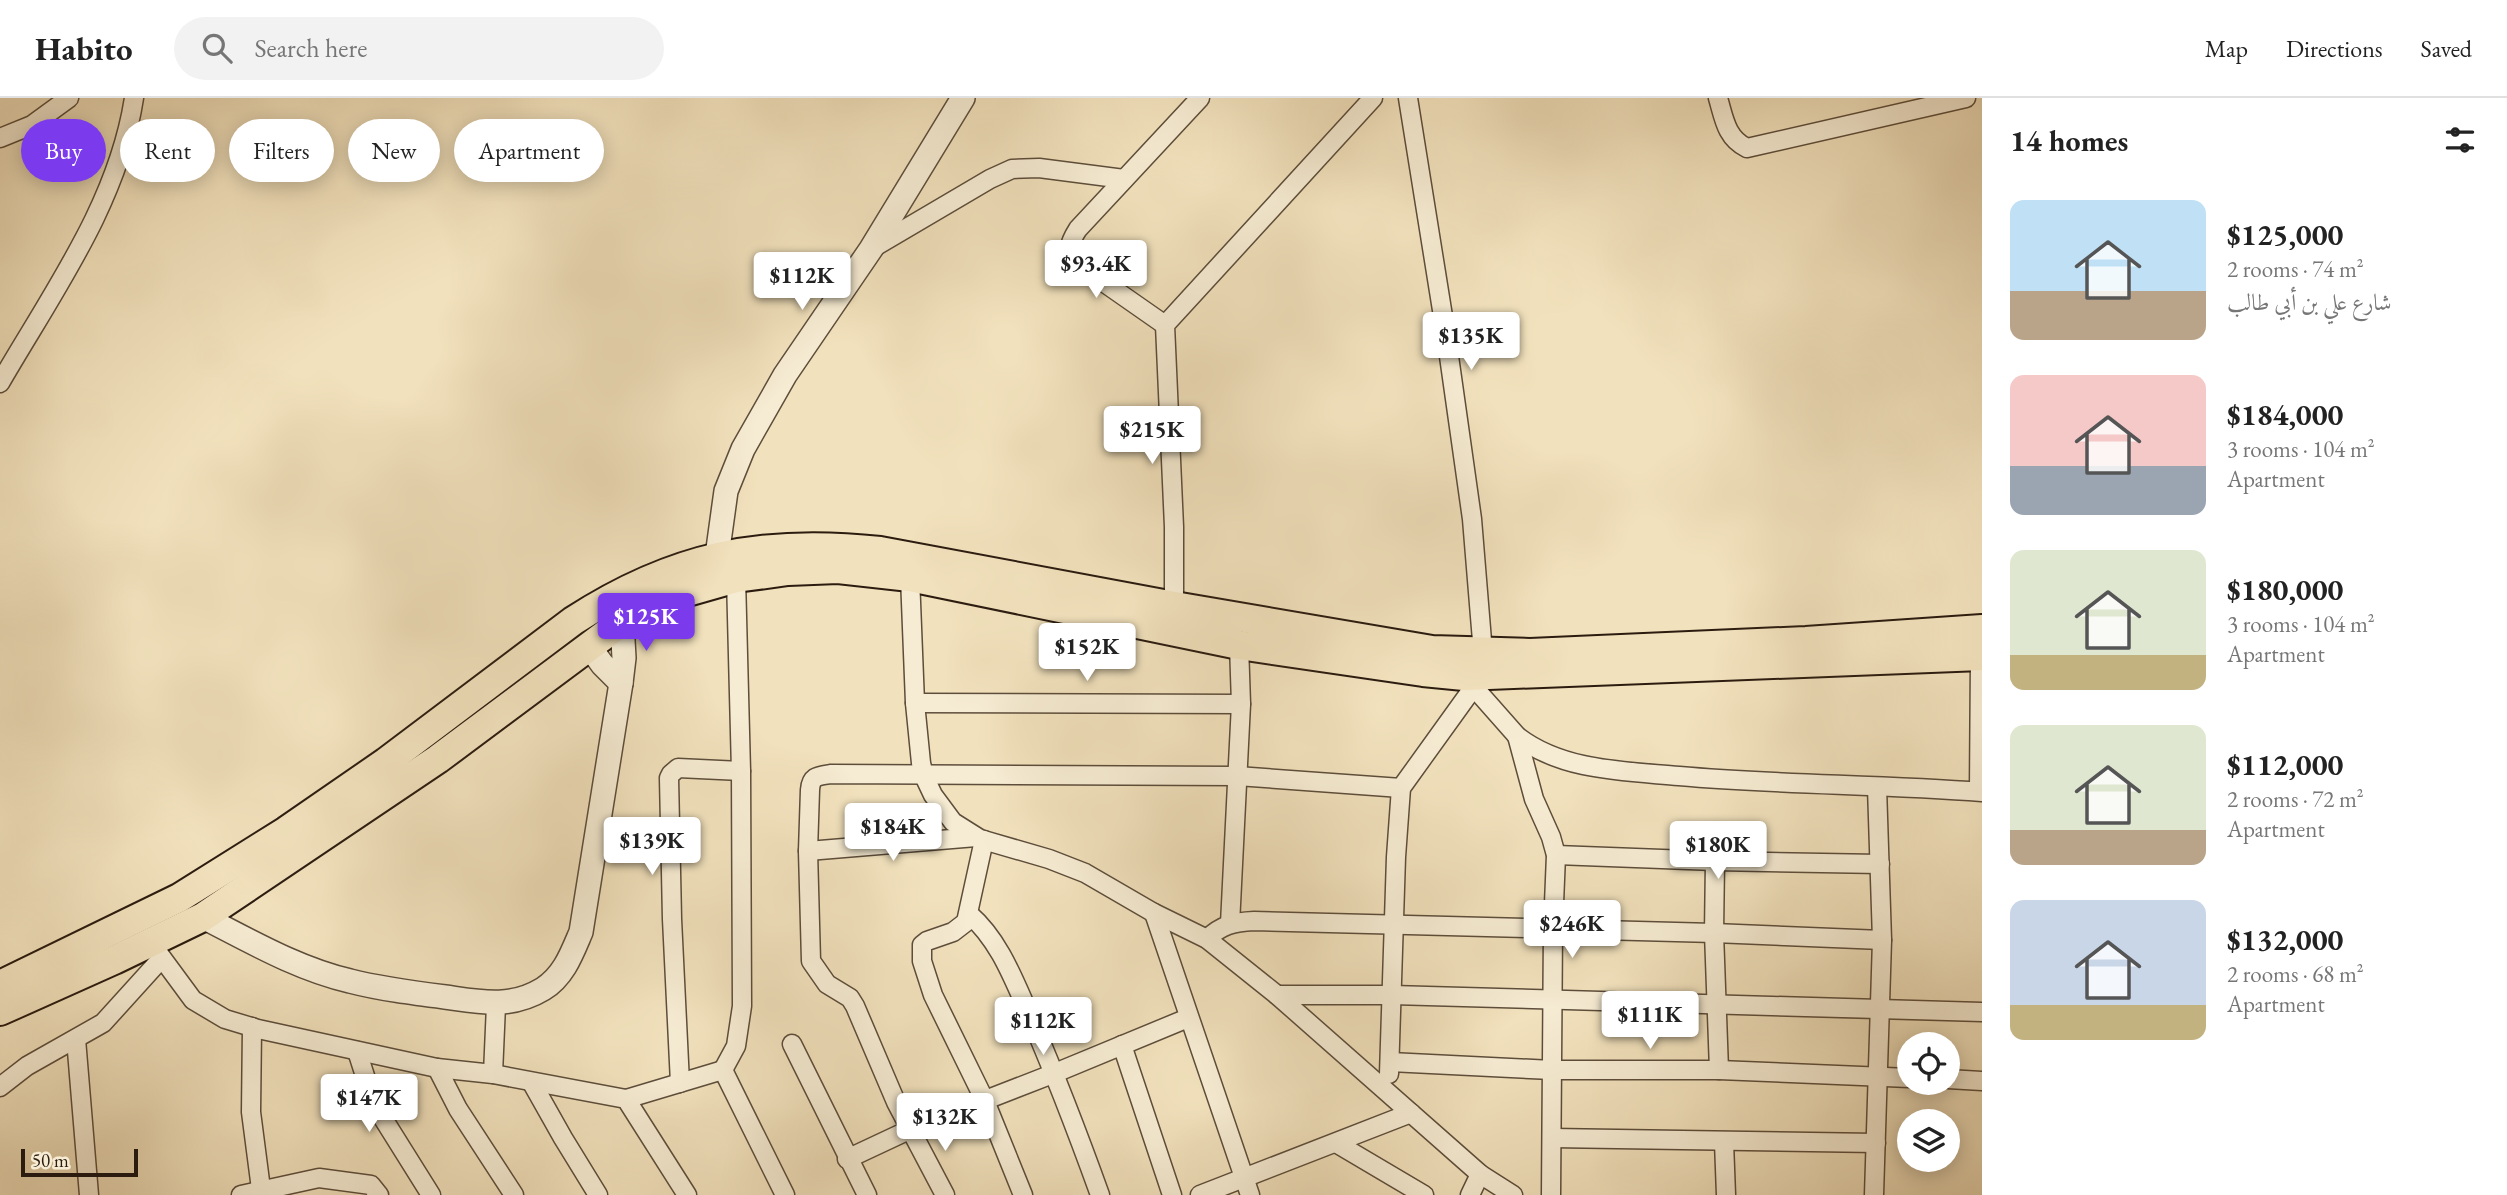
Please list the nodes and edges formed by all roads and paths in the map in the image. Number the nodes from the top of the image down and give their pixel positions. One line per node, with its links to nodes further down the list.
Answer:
1 (69, 98): 9 (street)
2 (134, 98): 13 (street)
3 (963, 98): 11 (street)
4 (1200, 98): 10 (street)
5 (1373, 98): 12 (street)
6 (1408, 98): 22 (street)
7 (1718, 98): 8 (street)
8 (1966, 98)
9 (0, 138)
10 (1124, 179): 11 (street); 12 (street)
11 (871, 249): 14 (street)
12 (1165, 325): 17 (street)
13 (0, 383)
14 (717, 556): 17 (main road); 29 (main road)
15 (910, 577): 16 (main road); 19 (main road); 25 (street)
16 (736, 578): 18 (main road); 28 (street)
17 (1174, 606): 22 (main road)
18 (622, 622): 20 (main road); 24 (street)
19 (1239, 645): 23 (main road); 26 (street)
20 (589, 646): 24 (street); 29 (main road)
21 (1981, 647): 22 (main road); 23 (main road); 34 (street)
22 (1483, 653)
23 (1469, 682): 27 (street); 33 (street)
24 (621, 683): 54 (street)
25 (915, 704): 26 (street); 30 (street)
26 (1241, 704): 31 (street)
27 (1517, 736): 32 (street); 37 (street)
28 (741, 771): 67 (street); 77 (street)
29 (395, 772): 42 (main road); 50 (main road)
30 (924, 776): 31 (street); 35 (street); 36 (street)
31 (1237, 776): 33 (street); 43 (street)
32 (1877, 787): 34 (street); 39 (street)
33 (1401, 788): 44 (street)
34 (1981, 792)
35 (980, 839): 36 (street); 40 (street); 41 (street)
36 (808, 851): 83 (street)
37 (1556, 855): 38 (street); 45 (street)
38 (1714, 861): 39 (street); 46 (street)
39 (1880, 864): 48 (street)
40 (1154, 913): 47 (street); 59 (street)
41 (969, 914): 70 (street); 81 (street)
42 (203, 917): 49 (main road); 54 (street)
43 (1230, 924): 44 (street); 47 (street)
44 (1395, 926): 45 (street); 52 (street)
45 (1553, 928): 46 (street); 53 (street)
46 (1714, 933): 48 (street); 55 (street)
47 (1207, 939): 51 (street)
48 (1882, 940): 56 (street)
49 (156, 951): 57 (main road); 60 (street); 61 (street)
50 (0, 985)
51 (1277, 995): 52 (street); 79 (street)
52 (1392, 995): 53 (street); 65 (street)
53 (1553, 1000): 55 (street); 68 (street)
54 (496, 1004): 71 (street)
55 (1715, 1004): 56 (street); 69 (street)
56 (1879, 1008): 58 (street); 72 (street)
57 (0, 1011)
58 (1982, 1012)
59 (1188, 1018): 63 (street); 90 (street)
60 (252, 1027): 64 (street); 92 (street)
61 (76, 1039): 78 (street); 93 (street)
62 (792, 1044): 88 (street)
63 (1122, 1045): 70 (street); 105 (street)
64 (357, 1051): 66 (street); 96 (street)
65 (1390, 1062): 68 (street); 79 (street)
66 (438, 1068): 71 (street); 97 (street)
67 (723, 1070): 77 (street); 100 (street)
68 (1552, 1070): 69 (street); 84 (street)
69 (1719, 1070): 72 (street)
70 (1055, 1073): 81 (street); 104 (street)
71 (494, 1074): 76 (street)
72 (1877, 1077): 73 (street); 87 (street)
73 (1897, 1078)
74 (1960, 1080): 75 (street)
75 (1982, 1081)
76 (532, 1083): 80 (street); 98 (street)
77 (680, 1083): 80 (street)
78 (0, 1087)
79 (1387, 1091): 82 (street)
80 (626, 1099): 99 (street)
81 (985, 1101): 83 (street); 103 (street)
82 (1411, 1113): 86 (street); 89 (street)
83 (911, 1129): 88 (street); 102 (street)
84 (1552, 1138): 85 (street); 110 (street)
85 (1724, 1142): 87 (street); 111 (street)
86 (1336, 1143): 90 (street); 107 (street)
87 (1876, 1143): 112 (street)
88 (847, 1159): 101 (street)
89 (1480, 1174): 108 (street); 109 (street)
90 (1247, 1186): 106 (street)
91 (295, 1188): 92 (street); 95 (street)
92 (261, 1189): 94 (street)
93 (89, 1195)
94 (241, 1195)
95 (379, 1195)
96 (431, 1195)
97 (514, 1195)
98 (598, 1195)
99 (687, 1195)
100 (785, 1195)
101 (866, 1195)
102 (945, 1195)
103 (1023, 1195)
104 (1100, 1195)
105 (1172, 1195)
106 (1200, 1195)
107 (1424, 1195)
108 (1470, 1195)
109 (1513, 1195)
110 (1551, 1195)
111 (1726, 1195)
112 (1874, 1195)

